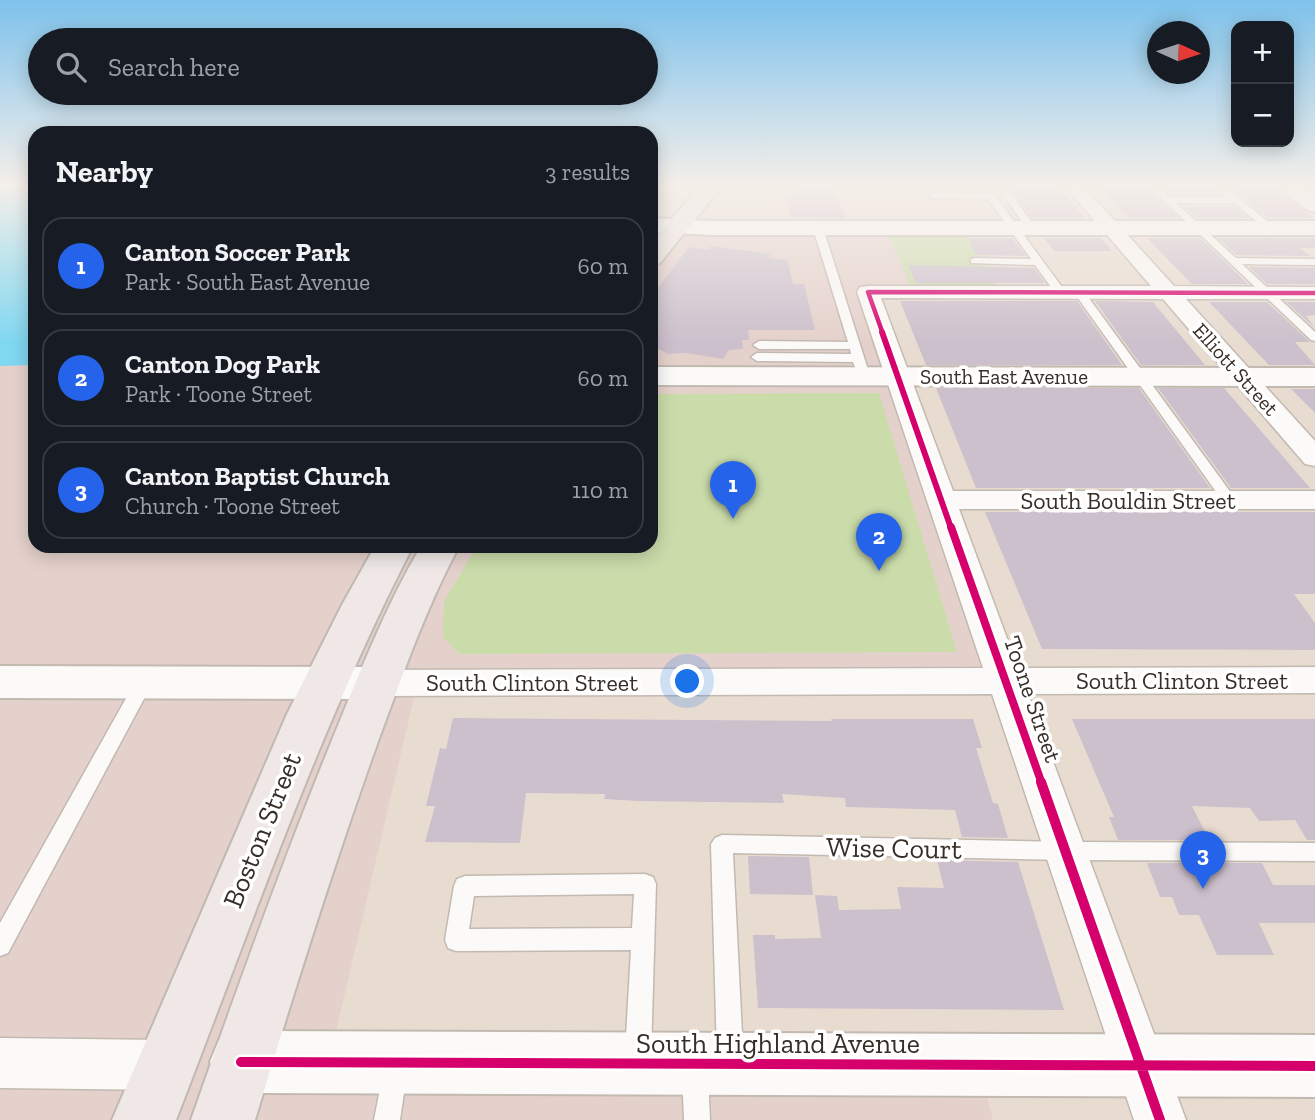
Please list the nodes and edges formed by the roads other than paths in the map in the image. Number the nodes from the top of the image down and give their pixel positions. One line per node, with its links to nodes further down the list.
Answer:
1 (821, 238): 15 (lane)
2 (1028, 238): 7 (lane)
3 (1119, 238): 10 (street, Elliott Street)
4 (1209, 238): 6 (lane)
5 (975, 261): 7 (lane)
6 (1233, 261): 8 (lane); 11 (lane)
7 (1038, 262): 9 (lane)
8 (1315, 262)
9 (1069, 292): 10 (street); 17 (street, Toone Street); 18 (lane)
10 (1168, 292): 11 (street); 19 (street, Elliott Street)
11 (1266, 293): 12 (street); 13 (lane)
12 (1315, 293)
13 (1315, 338)
14 (758, 351): 15 (lane)
15 (859, 360): 16 (street, South East Avenue); 17 (street, South East Avenue)
16 (658, 375)
17 (898, 376): 18 (street, South East Avenue); 22 (street, Toone Street)
18 (1142, 376): 19 (street, South East Avenue); 23 (lane)
19 (1243, 376): 20 (street, South East Avenue); 21 (street, Elliott Street)
20 (1315, 377)
21 (1315, 458)
22 (942, 500): 23 (street, South Bouldin Street); 27 (street, Toone Street)
23 (1228, 500): 24 (street, South Bouldin Street)
24 (1315, 500)
25 (390, 553): 31 (main road, Boston Street)
26 (435, 553): 31 (main road, Boston Street)
27 (1006, 680): 28 (street, South Clinton Street); 31 (street, South Clinton Street); 32 (street, Toone Street)
28 (1315, 680)
29 (0, 682): 30 (street, South Clinton Street)
30 (144, 682): 31 (street, South Clinton Street); 35 (lane)
31 (351, 682): 36 (main road, Boston Street); 42 (main road, Boston Street)
32 (1066, 852): 33 (lane, Wise Court); 38 (street, Toone Street); 40 (lane, Wise Court)
33 (1315, 852)
34 (643, 939): 34 (lane); 40 (lane)
35 (0, 945)
36 (242, 1062): 41 (street, South Highland Avenue); 43 (main road, Boston Street)
37 (0, 1063): 42 (street)
38 (1141, 1065): 39 (street, South Highland Avenue); 40 (street, South Highland Avenue); 44 (street, Toone Street)
39 (1315, 1066)
40 (690, 1078): 41 (street, South Highland Avenue)
41 (391, 1091)
42 (154, 1092)
43 (223, 1120)
44 (1160, 1120)

